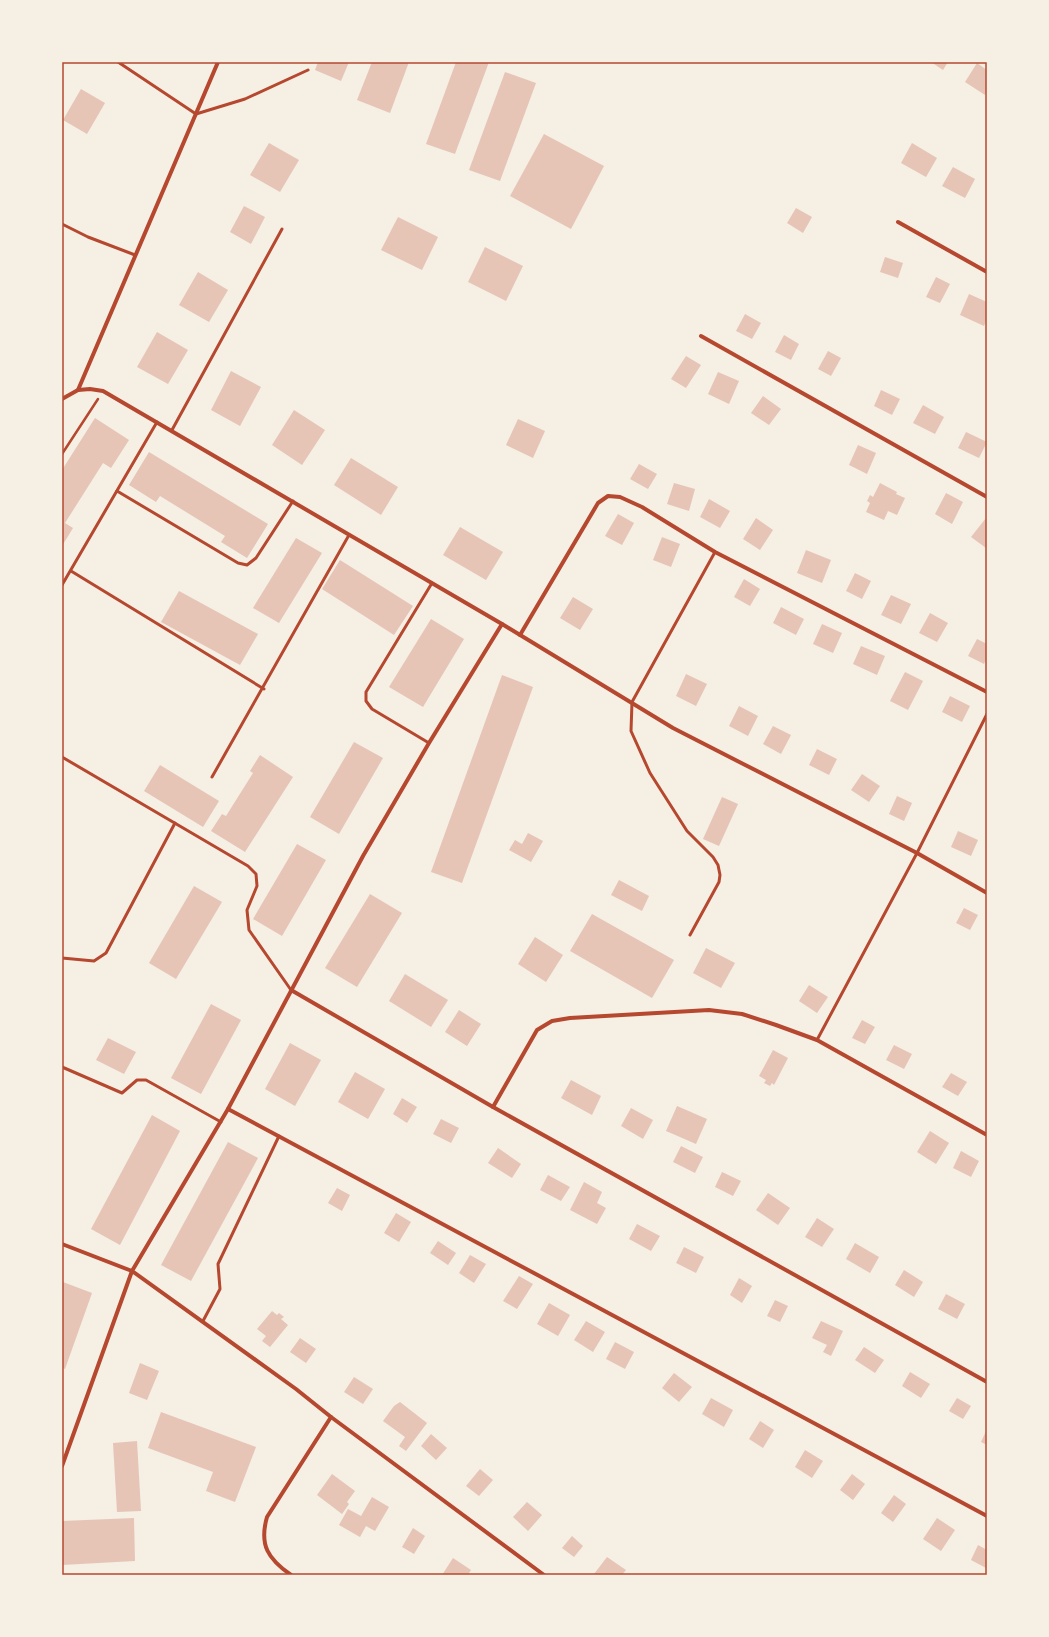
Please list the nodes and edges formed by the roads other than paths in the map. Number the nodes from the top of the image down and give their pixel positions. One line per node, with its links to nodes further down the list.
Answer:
1 (118, 62): 4 (lane)
2 (218, 62): 4 (street)
3 (308, 70): 4 (lane)
4 (196, 114): 8 (street)
5 (898, 222): 9 (street)
6 (62, 224): 8 (lane)
7 (282, 229): 14 (lane)
8 (135, 255): 11 (street)
9 (987, 272)
10 (701, 336): 16 (street)
11 (78, 390): 12 (street); 13 (street)
12 (62, 399)
13 (157, 422): 14 (street); 15 (lane)
14 (172, 430): 17 (street)
15 (117, 491): 17 (lane); 20 (lane)
16 (987, 497)
17 (293, 501): 18 (street)
18 (349, 535): 21 (street); 25 (lane)
19 (715, 552): 24 (street); 26 (street); 27 (lane)
20 (71, 571): 22 (lane); 25 (lane)
21 (432, 583): 23 (street); 29 (lane)
22 (62, 585)
23 (502, 624): 24 (street); 29 (street)
24 (520, 635): 27 (street)
25 (264, 689): 31 (lane)
26 (987, 692)
27 (632, 702): 33 (street); 35 (lane)
28 (987, 714): 33 (lane)
29 (429, 743): 37 (street)
30 (62, 757): 32 (lane)
31 (212, 777)
32 (175, 823): 36 (lane); 37 (lane)
33 (917, 853): 34 (street); 38 (lane)
34 (987, 893)
35 (690, 935)
36 (62, 958)
37 (291, 990): 40 (street); 41 (street)
38 (817, 1040): 40 (street); 43 (street)
39 (62, 1068): 42 (lane)
40 (493, 1107): 48 (street)
41 (228, 1110): 42 (street); 44 (street)
42 (221, 1122): 46 (street)
43 (987, 1135)
44 (279, 1136): 47 (lane); 51 (street)
45 (62, 1244): 46 (street)
46 (132, 1271): 47 (street); 50 (street)
47 (203, 1321): 49 (street)
48 (987, 1382)
49 (331, 1417): 52 (street); 53 (street)
50 (62, 1466)
51 (987, 1516)
52 (291, 1575)
53 (544, 1575)

